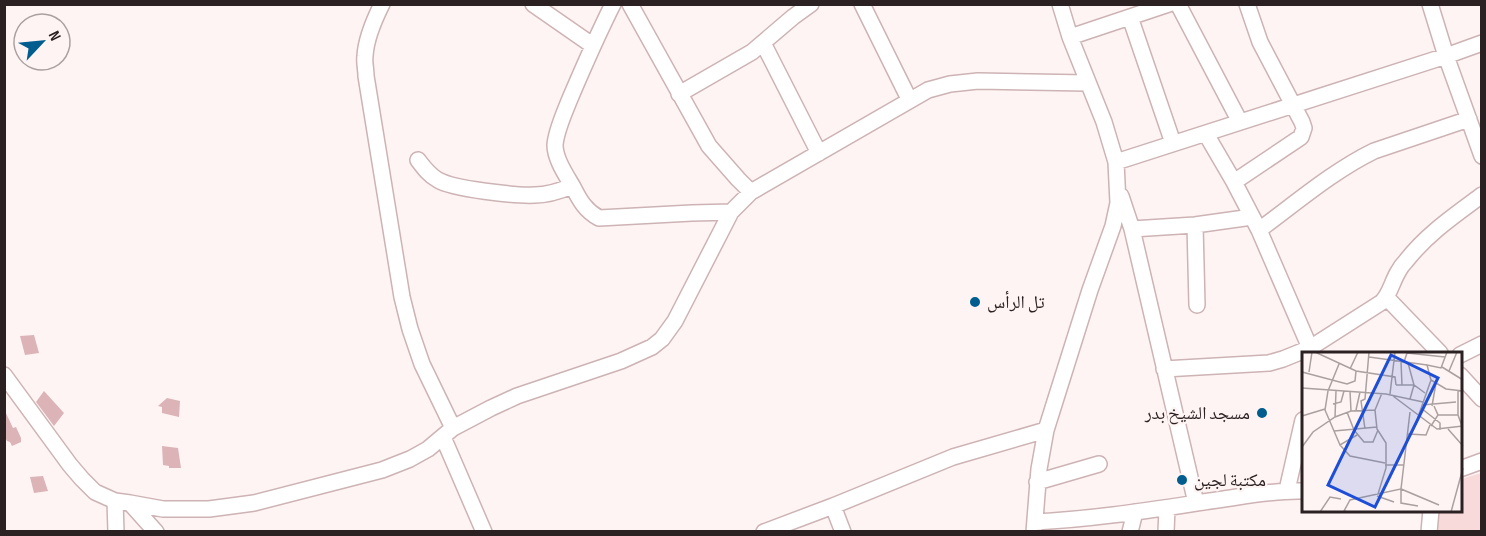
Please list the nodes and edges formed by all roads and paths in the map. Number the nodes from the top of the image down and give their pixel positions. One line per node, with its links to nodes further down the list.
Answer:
1 (382, 4): 52 (street)
2 (533, 4): 16 (street)
3 (613, 4): 16 (street)
4 (630, 4): 19 (street)
5 (812, 4): 14 (street)
6 (862, 4): 20 (street)
7 (1060, 4): 13 (street)
8 (1169, 4): 12 (street)
9 (1178, 4): 23 (street)
10 (1247, 4): 21 (street)
11 (1430, 4): 17 (street)
12 (1130, 17): 13 (street); 25 (street)
13 (1070, 37): 18 (street)
14 (763, 43): 19 (street); 26 (street)
15 (1482, 43): 17 (street)
16 (592, 45): 31 (street)
17 (1446, 56): 21 (street); 22 (street)
18 (1088, 83): 20 (street); 29 (street)
19 (679, 94): 33 (street)
20 (909, 99): 26 (street)
21 (1293, 105): 23 (street); 30 (street)
22 (1469, 119): 27 (street); 36 (street)
23 (1240, 122): 24 (street)
24 (1206, 134): 25 (street); 30 (street)
25 (1173, 143): 29 (street)
26 (819, 153): 33 (street)
27 (1481, 155)
28 (418, 160): 31 (street)
29 (1116, 162): 32 (street)
30 (1234, 182): 36 (street)
31 (572, 186): 35 (street)
32 (1118, 188): 38 (street); 51 (street)
33 (751, 192): 35 (street)
34 (1482, 195): 39 (street)
35 (731, 212): 52 (street)
36 (1255, 224): 37 (street); 42 (street)
37 (1194, 225): 38 (street); 40 (street)
38 (1132, 228): 46 (street)
39 (1386, 297): 42 (street); 43 (street)
40 (1197, 305)
41 (1482, 344): 45 (street)
42 (1310, 351)
43 (1439, 352)
44 (1302, 354): 46 (street)
45 (1462, 354)
46 (1164, 369): 60 (street)
47 (4, 375): 59 (street)
48 (1462, 376): 49 (street)
49 (1482, 399)
50 (1302, 424): 57 (street)
51 (1046, 429): 56 (street); 61 (street)
52 (448, 433): 59 (street); 68 (street)
53 (1482, 460): 55 (street)
54 (1099, 464): 56 (street)
55 (1462, 469)
56 (1037, 482): 65 (street)
57 (1287, 490): 58 (street); 60 (street)
58 (1302, 490)
59 (122, 502): 66 (street); 67 (street)
60 (1196, 503): 62 (street)
61 (833, 506): 69 (street); 70 (street)
62 (1167, 508): 63 (street); 72 (street)
63 (1135, 512): 65 (street); 71 (street)
64 (1431, 512): 73 (street)
65 (1034, 527)
66 (116, 531)
67 (156, 531)
68 (484, 531)
69 (764, 531)
70 (843, 531)
71 (1130, 531)
72 (1166, 531)
73 (1429, 531)

